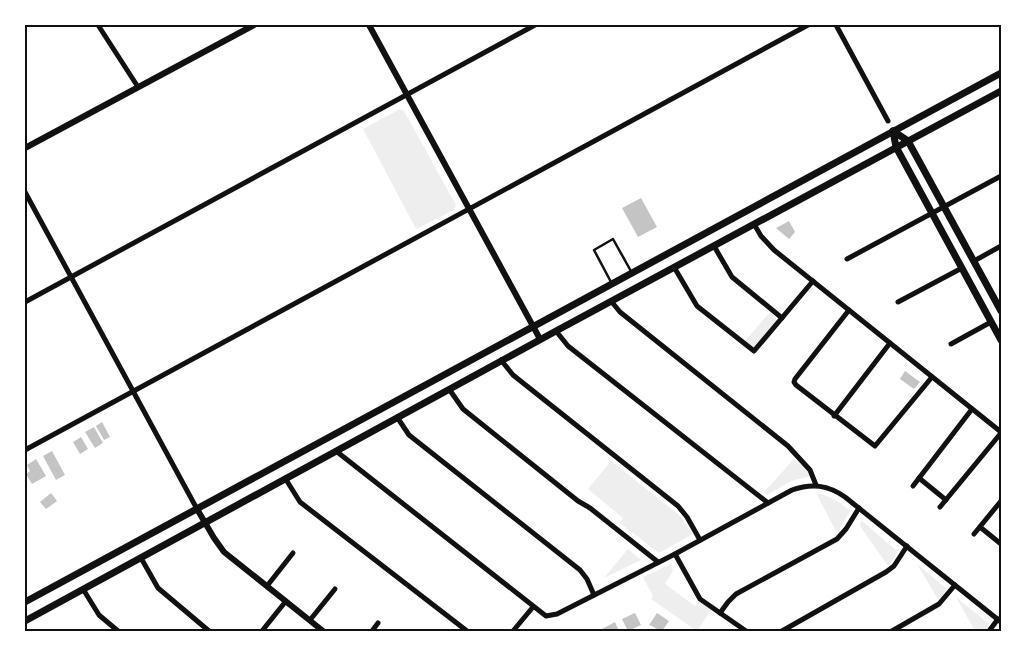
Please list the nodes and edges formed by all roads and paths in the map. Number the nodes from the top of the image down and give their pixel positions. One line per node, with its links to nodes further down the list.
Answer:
1 (98, 25): 8 (street)
2 (254, 25): 8 (street)
3 (369, 25): 10 (street)
4 (535, 25): 10 (street)
5 (808, 25): 19 (street)
6 (836, 25): 11 (street)
7 (1001, 73): 12 (main road)
8 (138, 87): 15 (street)
9 (1001, 91): 13 (main road)
10 (407, 95): 19 (street); 29 (street)
11 (888, 121)
12 (893, 131): 13 (main road); 14 (main road); 28 (main road)
13 (908, 141): 14 (main road); 18 (main road)
14 (896, 147): 20 (main road); 21 (main road)
15 (25, 148)
16 (1001, 176): 18 (street)
17 (25, 192): 29 (street)
18 (944, 207): 20 (street); 25 (main road)
19 (469, 209): 39 (street); 48 (street)
20 (932, 213): 24 (street); 27 (main road)
21 (754, 224): 22 (main road); 30 (street)
22 (714, 246): 26 (main road); 37 (street)
23 (1001, 246): 25 (street)
24 (847, 259)
25 (974, 261): 36 (main road)
26 (674, 268): 32 (main road); 37 (street)
27 (962, 268): 34 (street); 38 (main road)
28 (632, 273): 31 (main road); 31 (lane)
29 (71, 277): 33 (street); 48 (street)
30 (813, 281): 35 (street); 37 (street)
31 (612, 284): 39 (main road)
32 (611, 301): 40 (main road); 57 (street)
33 (25, 302)
34 (898, 302)
35 (850, 310): 43 (street); 50 (street)
36 (1001, 311)
37 (782, 318)
38 (991, 322): 42 (main road); 44 (street)
39 (533, 326): 41 (street); 64 (main road)
40 (556, 331): 41 (main road); 61 (street)
41 (540, 339): 45 (main road)
42 (1001, 340)
43 (890, 343): 46 (street); 50 (street)
44 (951, 344)
45 (501, 360): 47 (main road); 68 (street)
46 (932, 377): 49 (street); 50 (street)
47 (449, 389): 51 (main road); 74 (street)
48 (133, 391): 53 (street); 64 (street)
49 (972, 409): 52 (street); 56 (street)
50 (834, 416)
51 (397, 417): 54 (main road); 79 (street)
52 (1001, 432): 59 (street)
53 (25, 450)
54 (336, 451): 55 (main road); 82 (street)
55 (285, 478): 65 (main road); 93 (street)
56 (919, 478): 58 (street); 59 (street)
57 (816, 485): 61 (street); 63 (street)
58 (913, 486)
59 (946, 500): 62 (street)
60 (1001, 501): 66 (street)
61 (768, 503): 68 (street)
62 (940, 507)
63 (859, 508): 70 (street); 83 (street)
64 (197, 509): 65 (street); 81 (main road)
65 (205, 522): 73 (main road); 76 (street)
66 (980, 527): 67 (street); 69 (street)
67 (974, 534)
68 (700, 540): 72 (street)
69 (1001, 544)
70 (907, 546): 75 (street); 96 (street)
71 (293, 553): 76 (street)
72 (675, 554): 74 (street); 83 (street)
73 (141, 558): 77 (main road); 89 (street)
74 (658, 562): 79 (street)
75 (955, 585): 86 (street); 97 (street)
76 (267, 586): 80 (street)
77 (83, 589): 85 (main road); 88 (street)
78 (335, 589): 84 (street)
79 (594, 595): 82 (street)
80 (286, 601): 84 (street); 90 (street)
81 (25, 602)
82 (533, 607): 94 (street)
83 (720, 613): 95 (street)
84 (310, 620): 91 (street)
85 (25, 621)
86 (999, 621): 98 (street)
87 (378, 623): 92 (street)
88 (118, 631)
89 (209, 631)
90 (262, 631)
91 (323, 631)
92 (372, 631)
93 (467, 631)
94 (513, 631)
95 (746, 631)
96 (782, 631)
97 (892, 631)
98 (989, 631)

